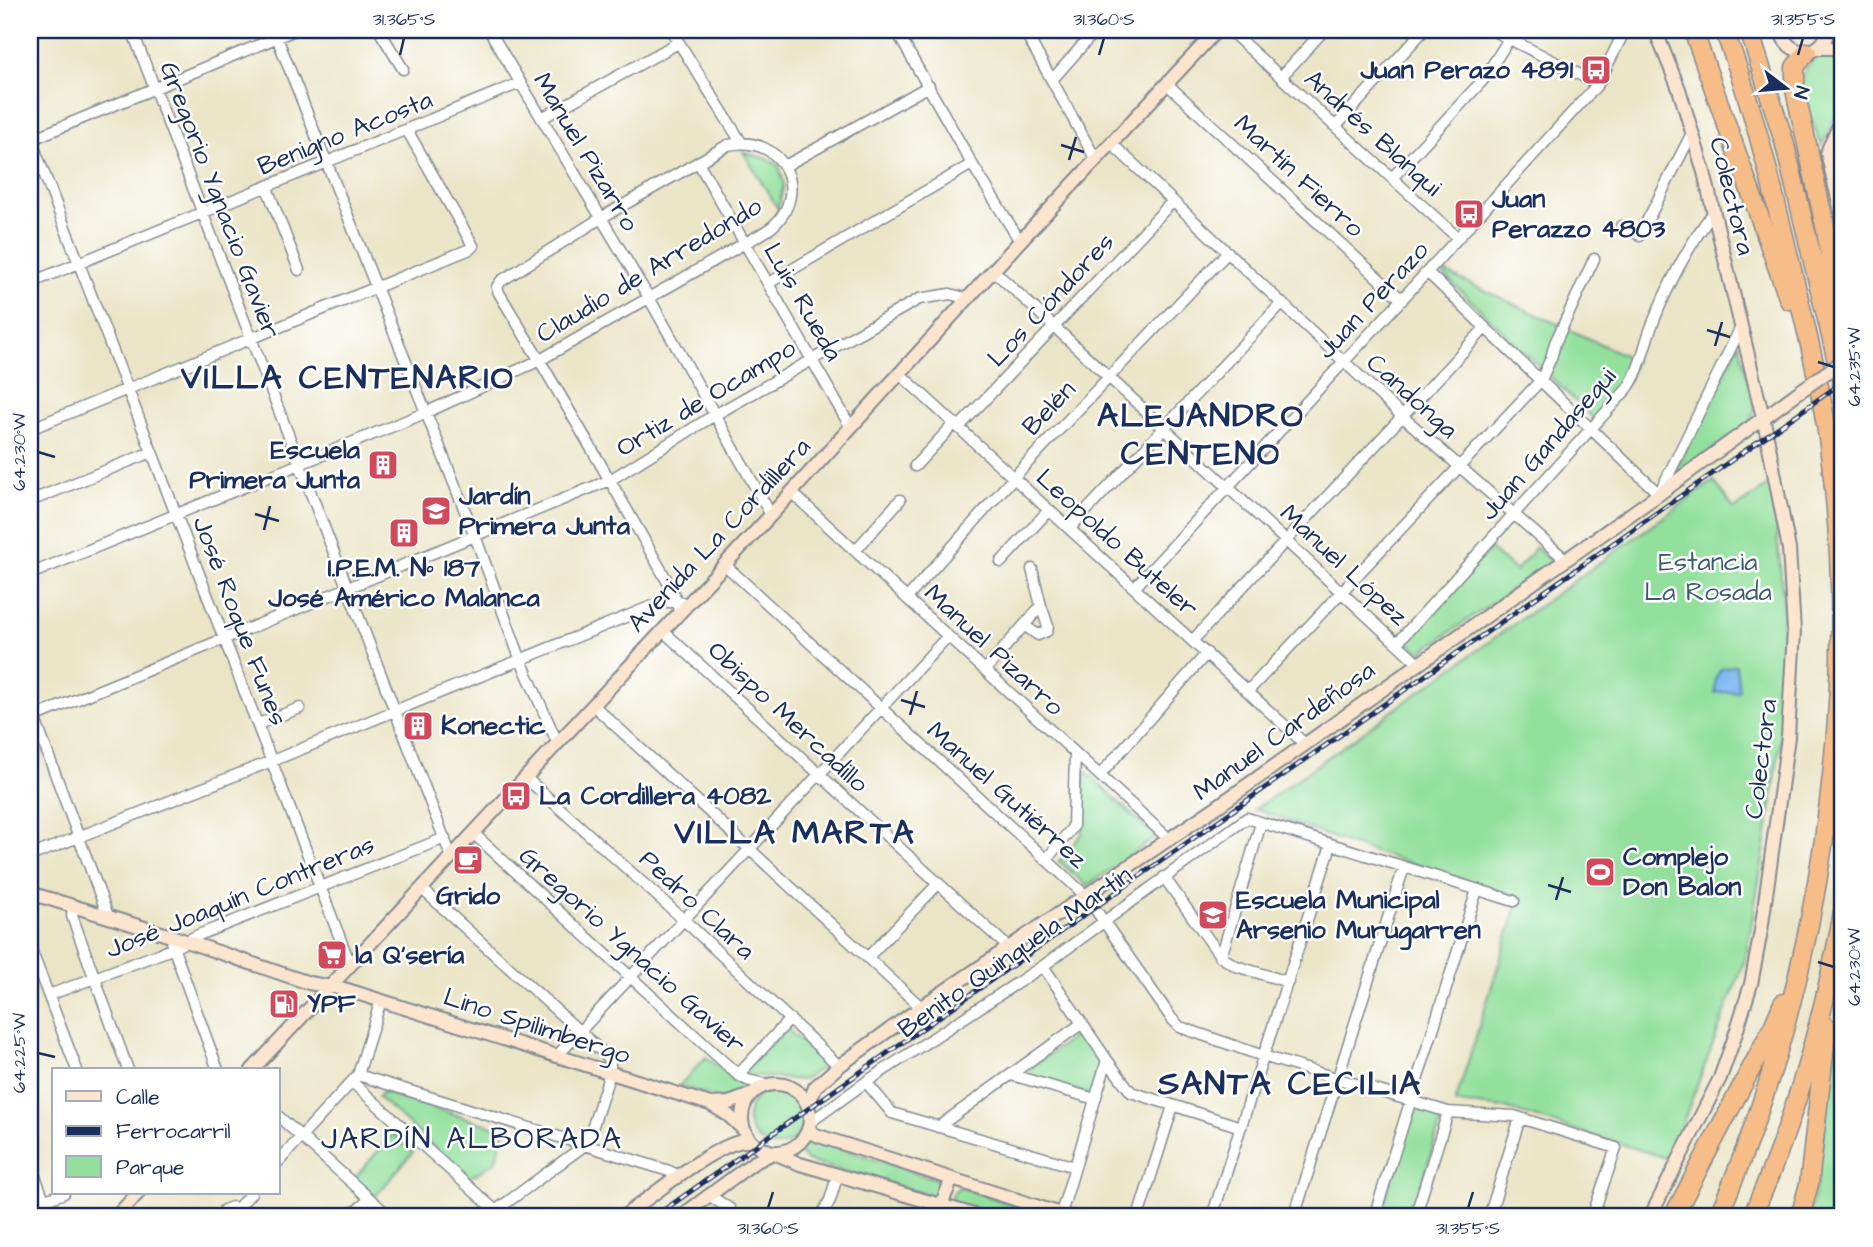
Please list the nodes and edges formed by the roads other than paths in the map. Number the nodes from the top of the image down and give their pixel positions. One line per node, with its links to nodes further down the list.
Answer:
1 (132, 30): 33 (street, Gregorio Ygnacio Gavier)
2 (295, 30): 21 (street)
3 (379, 30): 26 (street)
4 (489, 30): 29 (street, Manuel Pizarro)
5 (671, 30): 23 (street)
6 (896, 30): 32 (street)
7 (1024, 30): 28 (street)
8 (1096, 30): 28 (street)
9 (1217, 30): 30 (main road, Avenida La Cordillera)
10 (1229, 30): 27 (street, Andrés Blanqui)
11 (1324, 30): 27 (street)
12 (1424, 30): 36 (street)
13 (1492, 30): 22 (street)
14 (1625, 30): 31 (street, Juan Perazo)
15 (1655, 30): 38 (main road, Colectora)
16 (1693, 30): 98 (highway)
17 (1724, 30): 98 (highway)
18 (1749, 30): 83 (highway)
19 (1829, 30): 24 (main road); 25 (main road)
20 (1780, 31): 25 (main road)
21 (275, 34): 33 (street); 44 (street)
22 (1509, 39): 31 (street); 47 (street)
23 (678, 43): 35 (street); 40 (street)
24 (1843, 49): 25 (main road)
25 (1813, 50): 74 (highway)
26 (403, 69)
27 (1280, 77): 36 (street, Andrés Blanqui)
28 (1052, 80): 42 (street)
29 (520, 83): 35 (street, Manuel Pizarro); 37 (street, Benigno Acosta)
30 (1167, 84): 41 (main road, Avenida La Cordillera); 69 (street, Martín Fierro)
31 (1598, 84): 55 (street, Juan Perazo)
32 (929, 86): 45 (street); 46 (street)
33 (154, 87): 39 (street); 51 (street, Gregorio Ygnacio Gavier)
34 (1843, 117): 53 (main road)
35 (542, 118): 52 (street, Manuel Pizarro)
36 (1336, 126): 47 (street, Andrés Blanqui)
37 (407, 130): 44 (street, Benigno Acosta); 66 (street)
38 (1692, 133): 50 (main road, Colectora); 54 (street)
39 (30, 138): 60 (street, José Roque Funes)
40 (740, 142): 43 (street); 46 (street)
41 (1112, 144): 42 (main road, Avenida La Cordillera); 49 (street, Candonga)
42 (1096, 160): 56 (main road, Avenida La Cordillera)
43 (698, 162): 52 (street); 57 (street, Luis Rueda)
44 (328, 163): 48 (street, Benigno Acosta); 66 (street)
45 (972, 164): 56 (street); 65 (street)
46 (785, 166): 57 (street, Claudio de Arredondo)
47 (1392, 178): 55 (street, Andrés Blanqui)
48 (267, 188): 51 (street, Benigno Acosta); 61 (street)
49 (1173, 201): 58 (street, Candonga); 71 (street, Los Cóndores)
50 (1714, 212): 72 (main road, Colectora); 93 (street, Juan Gandasegui)
51 (203, 213): 60 (street, Benigno Acosta); 75 (street, Gregorio Ygnacio Gavier)
52 (601, 218): 67 (street, Manuel Pizarro); 77 (street)
53 (1843, 220)
54 (1621, 226)
55 (1458, 238): 63 (street, Juan Perazo)
56 (1020, 241): 62 (main road, Avenida La Cordillera)
57 (745, 243): 65 (street, Luis Rueda); 67 (street, Claudio de Arredondo)
58 (1228, 252): 70 (street, Candonga); 81 (street, Belén)
59 (1594, 259): 82 (street)
60 (79, 263): 64 (street, Benigno Acosta); 84 (street, José Roque Funes)
61 (299, 270)
62 (994, 271): 68 (main road, Avenida La Cordillera); 71 (street, Manuel López)
63 (1427, 272): 69 (street, Juan Perazo); 73 (street)
64 (30, 283)
65 (769, 283): 76 (street, Luis Rueda)
66 (375, 288): 75 (street); 85 (street)
67 (649, 298): 77 (street, Claudio de Arredondo); 86 (street, Manuel Pizarro)
68 (969, 299): 76 (street, Ortiz de Ocampo); 80 (main road, Avenida La Cordillera)
69 (1402, 300): 78 (street, Juan Perazo)
70 (1282, 303): 78 (street, Candonga); 91 (street)
71 (1054, 327): 81 (street, Manuel López); 89 (street, Los Cóndores)
72 (1741, 327): 88 (main road, Colectora); 103 (street)
73 (1485, 328): 82 (street); 87 (street)
74 (1843, 330)
75 (251, 338): 84 (street); 95 (street, Gregorio Ygnacio Gavier)
76 (812, 359): 86 (street, Ortiz de Ocampo); 90 (street, Luis Rueda)
77 (540, 360): 85 (street, Claudio de Arredondo); 100 (street)
78 (1344, 362): 87 (street, Candonga); 101 (street, Juan Perazo)
79 (1843, 362): 88 (main road, Manuel Cardeñosa, bridge)
80 (900, 374): 89 (street, Leopoldo Buteler); 90 (main road, Avenida La Cordillera)
81 (1108, 377): 91 (street, Manuel López); 99 (street, Belén)
82 (1541, 380): 93 (street); 97 (street)
83 (1843, 386)
84 (128, 389): 92 (street); 94 (street, José Roque Funes)
85 (425, 413): 95 (street, Claudio de Arredondo); 111 (street)
86 (713, 416): 100 (street, Ortiz de Ocampo); 109 (street, Manuel Pizarro)
87 (1402, 416): 97 (street, Candonga); 112 (street)
88 (1763, 418): 103 (main road, Manuel Cardeñosa); 260 (main road, Colectora)
89 (957, 425): 96 (street, Los Cóndores); 99 (street, Leopoldo Buteler)
90 (850, 426): 102 (main road, Avenida La Cordillera)
91 (1164, 427): 101 (street, Manuel López); 110 (street)
92 (30, 429)
93 (1591, 429): 103 (street); 107 (street, Juan Gandasegui)
94 (152, 452): 105 (street); 108 (street, José Roque Funes)
95 (300, 464): 108 (street, Claudio de Arredondo); 120 (street, Gregorio Ygnacio Gavier)
96 (915, 466)
97 (1459, 467): 107 (street, Candonga); 121 (street)
98 (1832, 474): 149 (highway)
99 (1014, 477): 106 (street, Leopoldo Buteler); 122 (street, Belén)
100 (610, 480): 111 (street, Ortiz de Ocampo); 123 (street)
101 (1228, 485): 112 (street, Manuel López); 119 (street, Juan Perazo)
102 (791, 492): 109 (main road, Avenida La Cordillera); 113 (street, Manuel Pizarro)
103 (1659, 494): 114 (main road, Manuel Cardeñosa)
104 (900, 500): 113 (street)
105 (30, 501)
106 (1049, 510): 110 (street, Leopoldo Buteler); 115 (street)
107 (1515, 514): 114 (street, Candonga); 130 (street, Juan Gandasegui)
108 (177, 515): 118 (street, Claudio de Arredondo); 128 (street, José Roque Funes)
109 (771, 515): 116 (main road, Avenida La Cordillera)
110 (1070, 528): 119 (street, Leopoldo Buteler)
111 (475, 536): 120 (street, Ortiz de Ocampo); 132 (street)
112 (1286, 538): 121 (street, Manuel López); 129 (street)
113 (855, 551): 122 (street, Manuel Pizarro)
114 (1566, 561): 133 (main road, Manuel Cardeñosa)
115 (1001, 562)
116 (724, 564): 123 (main road, Avenida La Cordillera); 138 (street, Manuel Gutiérrez)
117 (1032, 569): 124 (street)
118 (30, 574)
119 (1135, 587): 129 (street, Leopoldo Buteler)
120 (348, 588): 128 (street, Ortiz de Ocampo); 139 (street, Gregorio Ygnacio Gavier)
121 (1342, 591): 130 (street, Manuel López); 135 (street)
122 (907, 598): 127 (street, Manuel Pizarro)
123 (682, 605): 126 (main road, Avenida La Cordillera); 132 (street)
124 (1041, 606): 125 (street); 125 (street)
125 (1024, 626): 134 (street)
126 (662, 630): 136 (main road, Avenida La Cordillera); 146 (street, Obispo Mercadillo)
127 (948, 636): 134 (street, Manuel Pizarro); 138 (street)
128 (224, 637): 140 (street, Ortiz de Ocampo); 141 (street, José Roque Funes)
129 (1193, 640): 131 (street, Leopoldo Buteler)
130 (1397, 643): 133 (street, Manuel López)
131 (1207, 653): 135 (street, Leopoldo Buteler); 147 (street)
132 (520, 658): 139 (street); 142 (street)
133 (1418, 663): 143 (main road, Manuel Cardeñosa)
134 (985, 670): 144 (street, Manuel Pizarro)
135 (1249, 690): 143 (street, Leopoldo Buteler)
136 (593, 705): 142 (main road, Avenida La Cordillera); 156 (street)
137 (300, 708): 141 (street)
138 (881, 708): 146 (street); 159 (street, Manuel Gutiérrez)
139 (396, 710): 145 (street); 153 (street, Gregorio Ygnacio Gavier)
140 (32, 712): 152 (street)
141 (258, 724): 145 (street, José Roque Funes)
142 (557, 742): 148 (main road, Avenida La Cordillera)
143 (1305, 744): 154 (main road, Manuel Cardeñosa)
144 (1075, 752): 147 (street, Manuel Pizarro); 159 (street)
145 (272, 761): 152 (street); 163 (street, José Roque Funes)
146 (819, 775): 156 (street); 162 (street, Obispo Mercadillo)
147 (1100, 775): 154 (street, Manuel Pizarro)
148 (525, 777): 151 (main road, Avenida La Cordillera); 172 (street, Pedro Clara)
149 (1826, 816): 261 (highway); 262 (highway)
150 (1261, 823): 155 (street); 161 (street, Benito Quinquela Martín); 180 (street)
151 (473, 833): 158 (main road, Avenida La Cordillera); 184 (street, Gregorio Ygnacio Gavier)
152 (79, 838): 157 (street); 171 (street)
153 (445, 838): 158 (street, Gregorio Ygnacio Gavier); 163 (street, José Joaquín Contreras)
154 (1170, 840): 167 (main road, Manuel Cardeñosa)
155 (1331, 845): 160 (street); 185 (street)
156 (750, 848): 172 (street); 179 (street)
157 (30, 856)
158 (451, 856): 164 (main road, Avenida La Cordillera)
159 (1046, 860): 167 (street, Manuel Gutiérrez)
160 (1404, 867): 165 (street); 206 (street)
161 (1164, 877): 173 (street, Benito Quinquela Martín); 180 (street)
162 (938, 884): 177 (street, Obispo Mercadillo); 179 (street)
163 (321, 888): 174 (street, José Joaquín Contreras); 181 (street, José Roque Funes)
164 (421, 888): 181 (main road, Avenida La Cordillera); 192 (street)
165 (1477, 890): 168 (street); 212 (street)
166 (30, 893): 169 (main road, Lino Spilimbergo)
167 (1086, 896): 173 (street, Manuel Gutiérrez); 177 (main road, Manuel Cardeñosa)
168 (1514, 901)
169 (73, 906): 171 (main road, Lino Spilimbergo); 183 (street)
170 (1843, 912): 263 (highway)
171 (108, 916): 175 (main road, Lino Spilimbergo)
172 (684, 920): 184 (street); 190 (street, Pedro Clara)
173 (1103, 921): 182 (street, Benito Quinquela Martín); 193 (street, Manuel Gutiérrez)
174 (187, 941): 175 (main road, Lino Spilimbergo); 186 (main road, Lino Spilimbergo)
175 (172, 943): 183 (street, José Joaquín Contreras); 199 (street)
176 (30, 947): 187 (street)
177 (1009, 948): 189 (main road, Manuel Cardeñosa)
178 (1843, 953): 264 (highway)
179 (869, 956): 189 (street)
180 (1221, 957): 185 (street)
181 (350, 964): 186 (main road, Avenida La Cordillera)
182 (1043, 966): 191 (street); 207 (street, Benito Quinquela Martín)
183 (93, 978): 187 (street, José Joaquín Contreras); 198 (street)
184 (630, 978): 192 (street); 202 (street, Gregorio Ygnacio Gavier)
185 (1288, 982): 193 (street)
186 (329, 986): 188 (main road, Lino Spilimbergo); 200 (main road, Avenida La Cordillera)
187 (49, 995): 197 (street)
188 (381, 1000): 194 (main road, Lino Spilimbergo); 205 (street)
189 (921, 1007): 196 (main road, Manuel Cardeñosa)
190 (790, 1019): 196 (street, Pedro Clara); 202 (street)
191 (1082, 1024): 195 (street); 204 (street)
192 (579, 1031): 194 (street); 201 (street)
193 (1263, 1056): 206 (street, Manuel Gutiérrez); 221 (street)
194 (556, 1057): 201 (main road, Lino Spilimbergo)
195 (1107, 1060): 211 (street); 214 (street)
196 (839, 1066): 203 (main road, Manuel Cardeñosa)
197 (76, 1068)
198 (127, 1068)
199 (217, 1068)
200 (253, 1068)
201 (610, 1073): 213 (main road, Lino Spilimbergo); 224 (street)
202 (738, 1075): 208 (street, Gregorio Ygnacio Gavier)
203 (826, 1075): 209 (main road, Manuel Cardeñosa); 215 (main road, Manuel Cardeñosa)
204 (1012, 1075): 211 (street); 220 (street)
205 (355, 1078): 223 (street); 224 (street); 244 (street)
206 (1337, 1078): 212 (street, Manuel Gutiérrez); 255 (street)
207 (866, 1082): 219 (street, Benito Quinquela Martín); 220 (street)
208 (769, 1084): 209 (main road); 210 (main road, Lino Spilimbergo)
209 (787, 1086): 215 (main road)
210 (753, 1093): 213 (main road, Lino Spilimbergo); 222 (main road, Lino Spilimbergo)
211 (1095, 1099): 229 (street)
212 (1410, 1101): 216 (street, Manuel Gutiérrez); 256 (street)
213 (710, 1104): 222 (main road, Lino Spilimbergo)
214 (1173, 1106): 221 (street); 253 (street)
215 (808, 1107): 219 (main road)
216 (1448, 1112): 218 (street, Manuel Gutiérrez); 257 (street)
217 (280, 1118): 223 (street)
218 (1520, 1118): 258 (street); 259 (street, Manuel Gutiérrez)
219 (809, 1125): 226 (main road); 232 (main road)
220 (938, 1127): 229 (street)
221 (1241, 1127): 254 (street)
222 (744, 1131): 225 (main road); 225 (main road); 226 (main road, Lino Spilimbergo)
223 (301, 1137): 227 (street); 237 (street)
224 (584, 1144): 231 (street); 244 (street)
225 (718, 1149): 231 (main road)
226 (771, 1152): 230 (main road, Lino Spilimbergo); 236 (main road)
227 (280, 1161)
228 (30, 1163): 238 (street)
229 (1075, 1167): 245 (street)
230 (838, 1174): 242 (main road, Lino Spilimbergo); 251 (street)
231 (679, 1177): 249 (main road)
232 (952, 1179): 242 (main road); 245 (main road)
233 (61, 1194): 238 (street)
234 (137, 1194): 240 (main road)
235 (250, 1194): 243 (street)
236 (710, 1196): 241 (street); 250 (main road)
237 (370, 1199): 247 (street); 248 (street)
238 (44, 1200): 239 (street)
239 (30, 1206)
240 (121, 1209)
241 (730, 1209)
242 (939, 1211): 252 (main road, Lino Spilimbergo)
243 (238, 1213): 246 (street)
244 (492, 1214)
245 (1064, 1216)
246 (223, 1217)
247 (349, 1217)
248 (390, 1217)
249 (623, 1217)
250 (680, 1217)
251 (821, 1217)
252 (981, 1217)
253 (1138, 1217)
254 (1212, 1217)
255 (1294, 1217)
256 (1374, 1217)
257 (1415, 1217)
258 (1491, 1217)
259 (1592, 1217)
260 (1650, 1217)
261 (1674, 1217)
262 (1718, 1217)
263 (1752, 1217)
264 (1800, 1217)

